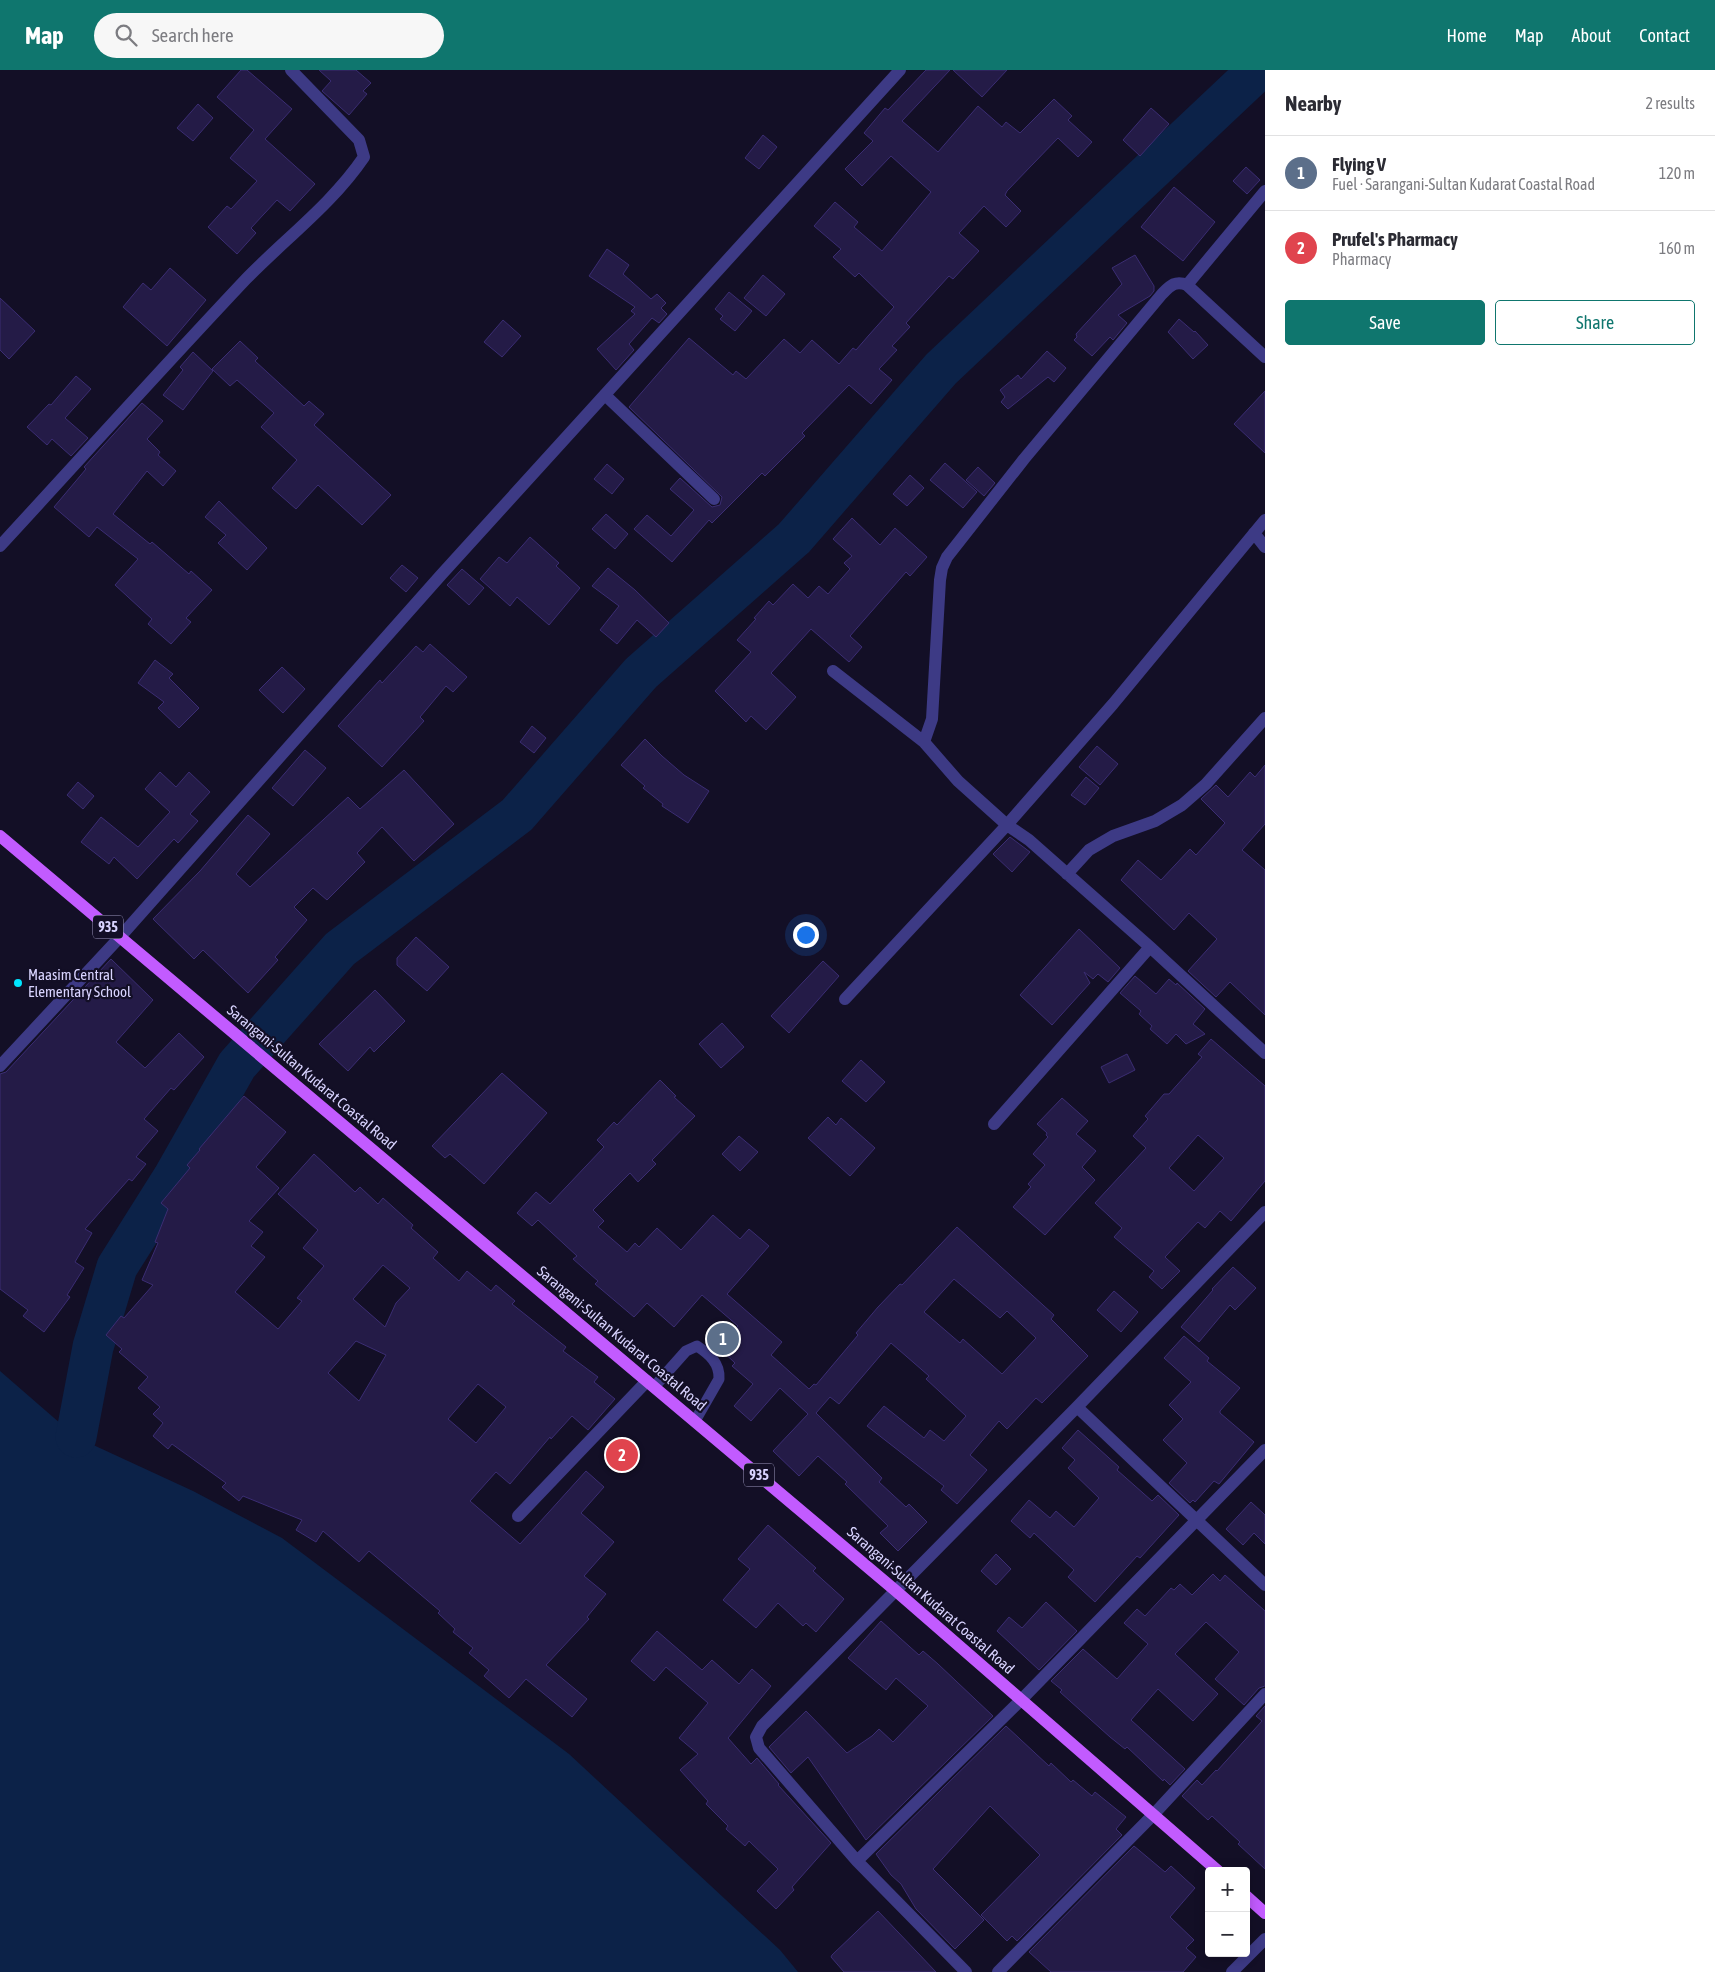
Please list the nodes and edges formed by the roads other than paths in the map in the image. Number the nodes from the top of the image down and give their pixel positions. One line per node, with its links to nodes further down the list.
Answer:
1 (291, 70): 10 (street)
2 (900, 70): 6 (street)
3 (1265, 191): 4 (street)
4 (1187, 285): 5 (street); 14 (street)
5 (1265, 357)
6 (605, 395): 7 (street); 18 (street)
7 (714, 499)
8 (1265, 520): 9 (street)
9 (1254, 533): 11 (street); 15 (street)
10 (0, 546)
11 (1265, 547)
12 (834, 671): 14 (street)
13 (1265, 718): 17 (street)
14 (924, 742): 15 (street)
15 (1008, 825): 17 (street); 20 (street)
16 (0, 836): 18 (main road, Sarangani-Sultan Kudarat Coastal Road / 935)
17 (1067, 874): 19 (street)
18 (120, 937): 22 (street); 25 (main road, Sarangani-Sultan Kudarat Coastal Road / 935)
19 (1150, 947): 21 (street); 23 (street)
20 (845, 998)
21 (1265, 1053)
22 (0, 1066)
23 (994, 1124)
24 (1265, 1212): 26 (street)
25 (651, 1384): 27 (main road, Sarangani-Sultan Kudarat Coastal Road / 935); 27 (lane); 29 (street)
26 (1076, 1407): 30 (street); 32 (street)
27 (695, 1421): 32 (main road, Sarangani-Sultan Kudarat Coastal Road / 935)
28 (1265, 1450): 30 (street)
29 (518, 1516)
30 (1197, 1521): 31 (street); 34 (street)
31 (1265, 1585)
32 (896, 1591): 34 (main road, Sarangani-Sultan Kudarat Coastal Road / 935); 36 (street)
33 (1265, 1694): 35 (street)
34 (1022, 1700): 35 (main road, Sarangani-Sultan Kudarat Coastal Road / 935); 36 (street)
35 (1154, 1814): 37 (main road, Sarangani-Sultan Kudarat Coastal Road / 935); 42 (street)
36 (857, 1861): 41 (street)
37 (1214, 1867)
38 (1250, 1900): 39 (main road)
39 (1265, 1913)
40 (1265, 1939): 43 (street)
41 (966, 1972)
42 (998, 1972)
43 (1232, 1972)

